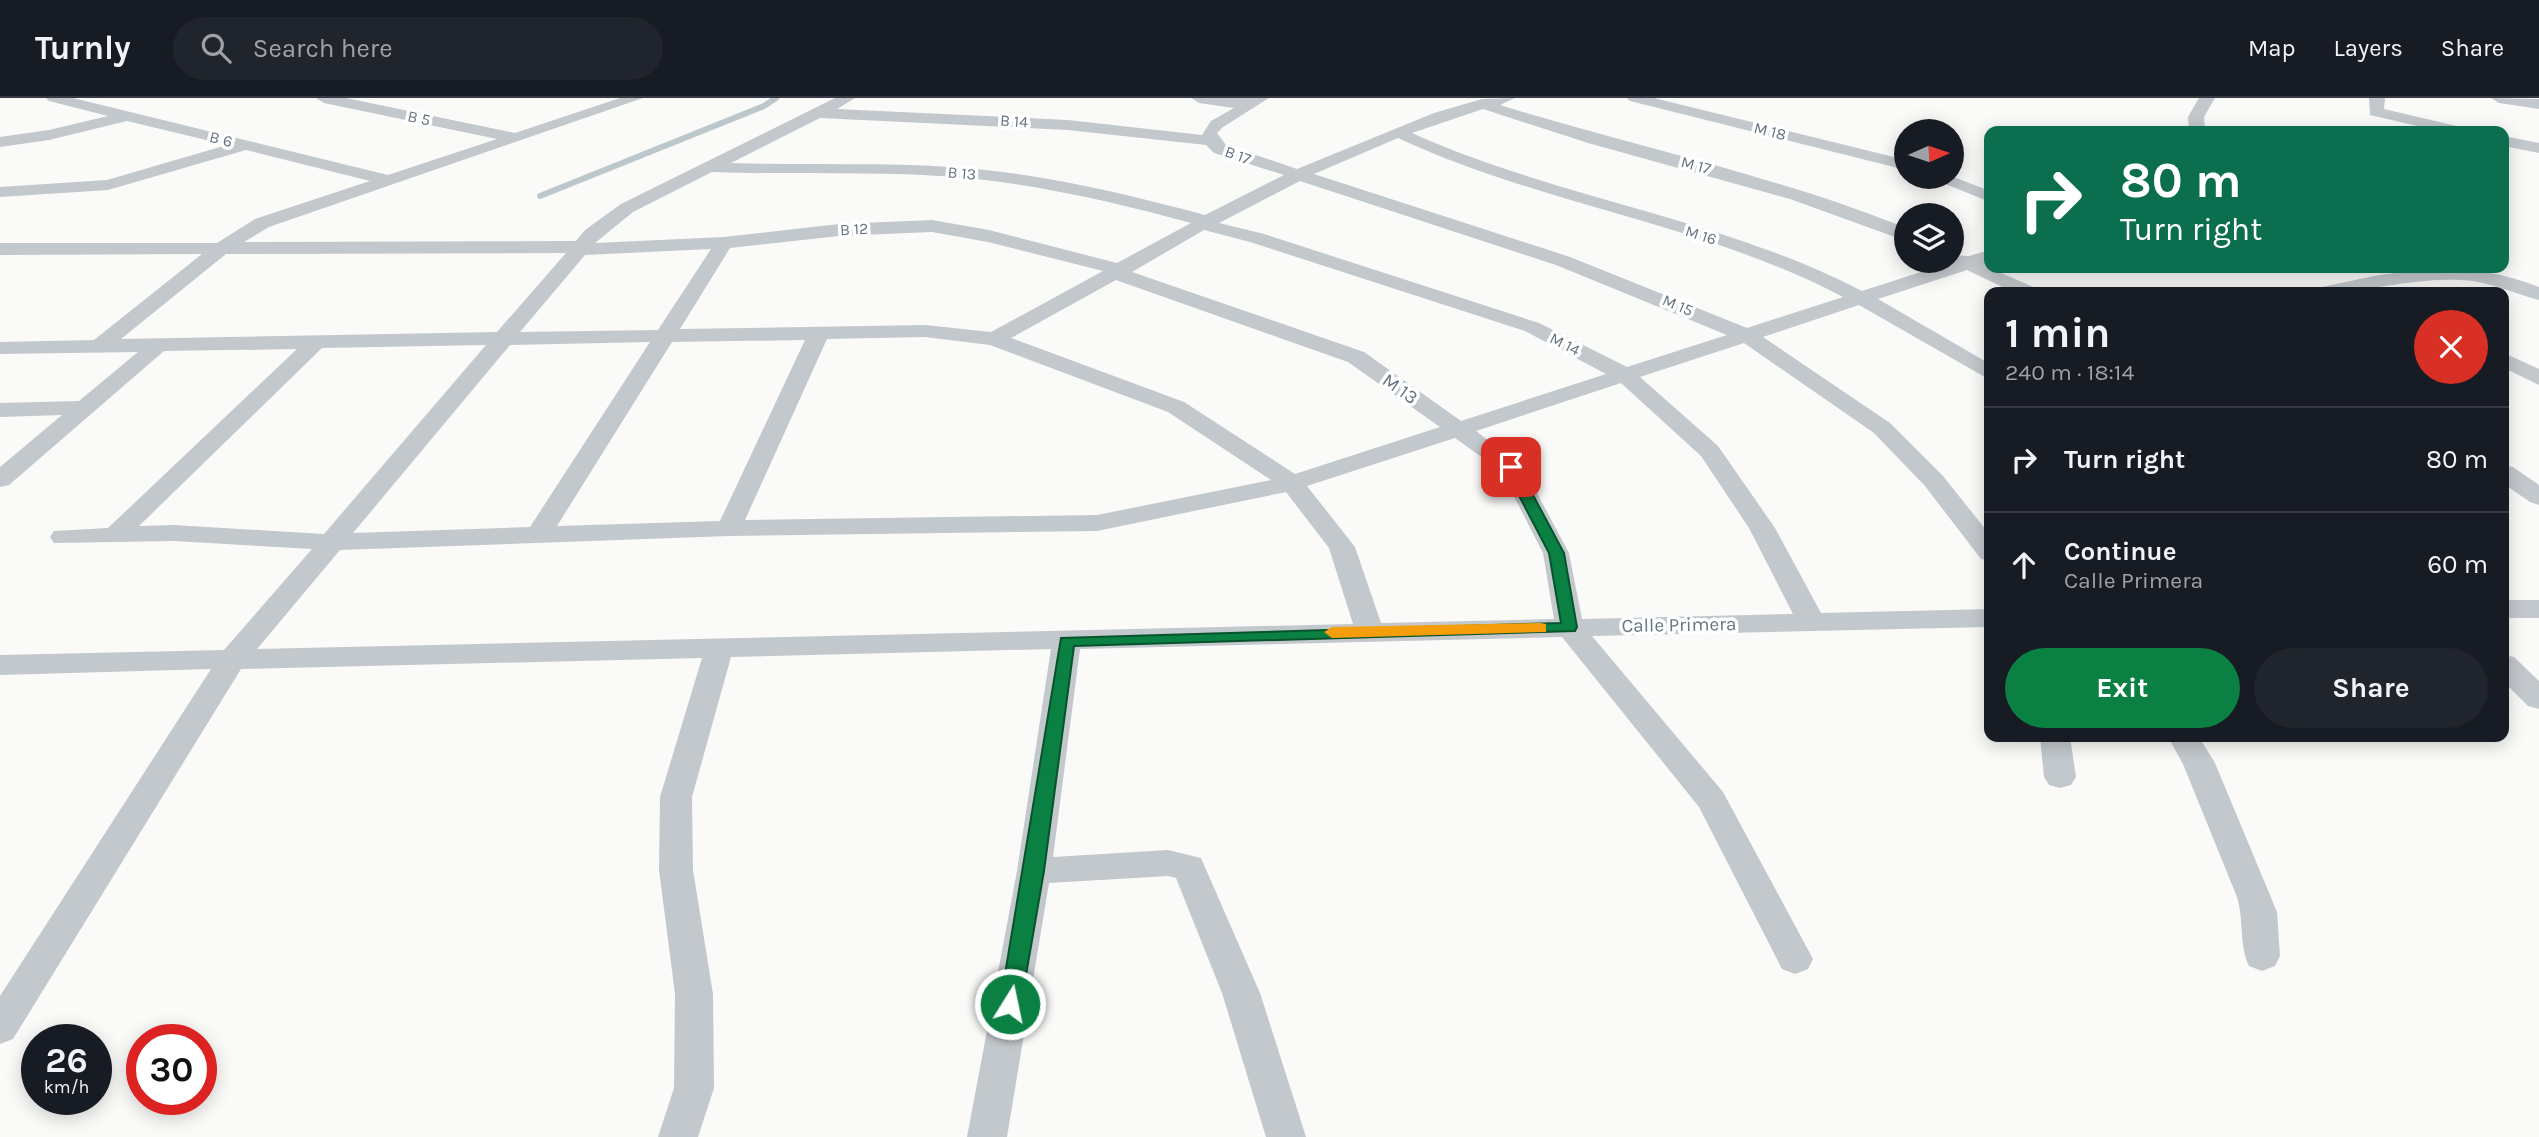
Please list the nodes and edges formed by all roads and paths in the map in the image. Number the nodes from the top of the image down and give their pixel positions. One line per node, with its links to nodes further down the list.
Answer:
1 (54, 98): 15 (street, B 6)
2 (324, 98): 19 (street, B 5)
3 (632, 98): 19 (street)
4 (848, 98): 14 (street)
5 (1199, 98): 11 (street)
6 (1507, 98): 13 (street)
7 (1634, 98): 25 (street, M 18)
8 (2207, 98): 16 (street)
9 (2376, 98): 17 (street)
10 (2499, 98): 12 (street)
11 (1255, 101): 20 (street, B 17)
12 (2530, 101)
13 (1482, 104): 18 (street); 33 (street, M 17)
14 (817, 113): 20 (street, B 14); 26 (street)
15 (129, 116): 21 (street); 23 (street, B 6)
16 (2197, 126)
17 (2437, 126)
18 (1398, 132): 27 (street); 46 (street, M 16)
19 (514, 138): 28 (street)
20 (1211, 140): 27 (street, B 17)
21 (0, 142)
22 (2509, 142): 24 (street)
23 (246, 145): 28 (street, B 6); 30 (street)
24 (2539, 148)
25 (1894, 162)
26 (708, 167): 32 (street, B 13); 35 (street)
27 (1296, 175): 32 (street); 49 (street, M 15)
28 (388, 180): 37 (street)
29 (1964, 187): 31 (street)
30 (0, 192)
31 (1984, 195)
32 (1208, 223): 39 (street); 58 (street, M 14)
33 (1894, 230)
34 (724, 243): 35 (street, B 12); 39 (street, B 12); 48 (street)
35 (581, 248): 37 (street, B 12); 50 (street)
36 (0, 249): 37 (street, B 12)
37 (220, 249): 53 (street)
38 (1970, 258): 46 (street)
39 (1120, 272): 51 (street); 62 (street, M 13)
40 (1996, 273): 43 (street)
41 (2426, 273): 44 (street)
42 (2459, 273): 45 (street)
43 (2020, 287)
44 (2369, 287)
45 (2539, 294)
46 (1861, 298): 49 (street); 57 (street, M 16)
47 (819, 333): 48 (street); 51 (street); 67 (street)
48 (663, 335): 50 (street); 69 (street)
49 (1746, 335): 58 (street); 72 (street, M 15)
50 (507, 338): 52 (street); 71 (street)
51 (994, 339): 65 (street)
52 (318, 341): 54 (street); 68 (street)
53 (102, 344): 54 (street); 55 (street)
54 (160, 344): 60 (street)
55 (0, 348)
56 (2509, 362): 59 (street)
57 (1984, 370)
58 (1624, 374): 62 (street); 76 (street, M 14)
59 (2539, 377)
60 (84, 408): 61 (street); 64 (street)
61 (0, 410)
62 (1458, 430): 65 (street); 77 (street, M 13)
63 (2509, 475): 66 (street)
64 (0, 480)
65 (1292, 483): 67 (street); 78 (street)
66 (2539, 496)
67 (729, 528): 69 (street)
68 (117, 533): 70 (street); 71 (street)
69 (539, 534): 71 (street)
70 (63, 537)
71 (332, 542): 81 (street)
72 (1984, 545)
73 (2539, 609): 74 (street)
74 (2509, 610)
75 (1984, 618): 76 (street, Calle Primera)
76 (1811, 621): 77 (street, Calle Primera)
77 (1569, 627): 78 (street, Calle Primera); 90 (street)
78 (1369, 631): 79 (street, Calle Primera)
79 (1067, 641): 80 (street, Calle Primera); 88 (street)
80 (719, 649): 81 (street, Calle Primera); 92 (street)
81 (232, 660): 82 (street, Calle Primera); 91 (street)
82 (0, 665)
83 (2509, 669): 84 (street)
84 (2539, 699)
85 (2056, 742): 87 (street)
86 (2186, 742): 89 (street)
87 (2060, 776)
88 (1034, 871): 93 (street); 94 (street)
89 (2262, 956)
90 (1795, 958)
91 (0, 1028)
92 (678, 1137)
93 (987, 1137)
94 (1286, 1137)

